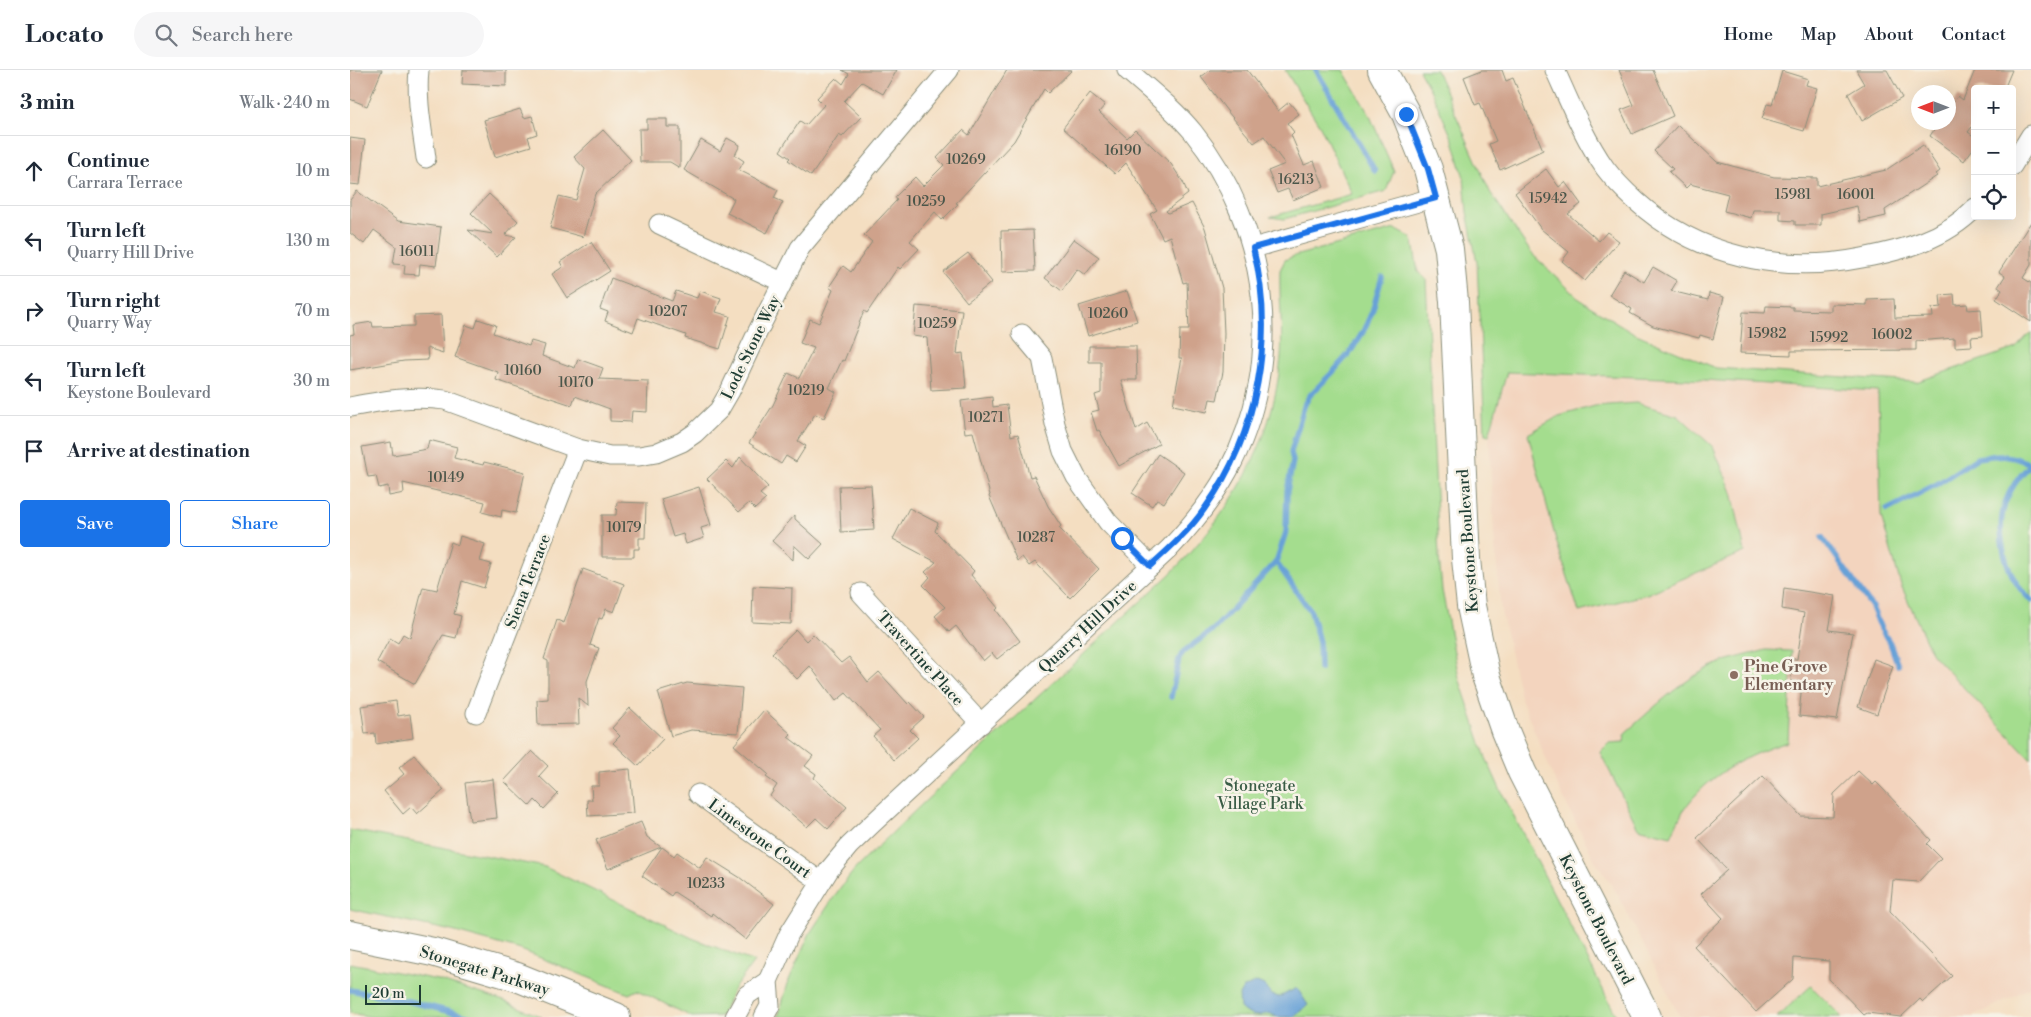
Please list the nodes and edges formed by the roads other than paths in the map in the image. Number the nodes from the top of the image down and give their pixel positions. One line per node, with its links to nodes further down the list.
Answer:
1 (419, 70): 7 (street)
2 (949, 70): 13 (street, Lode Stone Way)
3 (1127, 70): 12 (street, Quarry Hill Drive)
4 (1382, 70): 9 (street, Keystone Boulevard)
5 (1555, 70): 10 (street)
6 (2031, 135): 8 (street)
7 (426, 158)
8 (2016, 159)
9 (1436, 198): 12 (street); 28 (street, Keystone Boulevard)
10 (1971, 211)
11 (659, 224): 13 (street)
12 (1253, 248): 17 (street, Quarry Hill Drive)
13 (782, 282): 16 (street, Lode Stone Way)
14 (1022, 334): 17 (street)
15 (350, 407): 16 (street, Lode Stone Way)
16 (578, 449): 19 (street, Siena Terrace)
17 (1150, 566): 20 (street, Quarry Hill Drive)
18 (861, 593): 20 (street, Travertine Place)
19 (476, 713)
20 (981, 724): 22 (street, Quarry Hill Drive)
21 (698, 794): 22 (street, Limestone Court)
22 (821, 882): 24 (street, Quarry Hill Drive)
23 (350, 935): 25 (street, Stonegate Parkway)
24 (768, 981): 26 (street); 27 (street, Quarry Hill Drive)
25 (616, 1017)
26 (735, 1017)
27 (764, 1017)
28 (1647, 1017)

